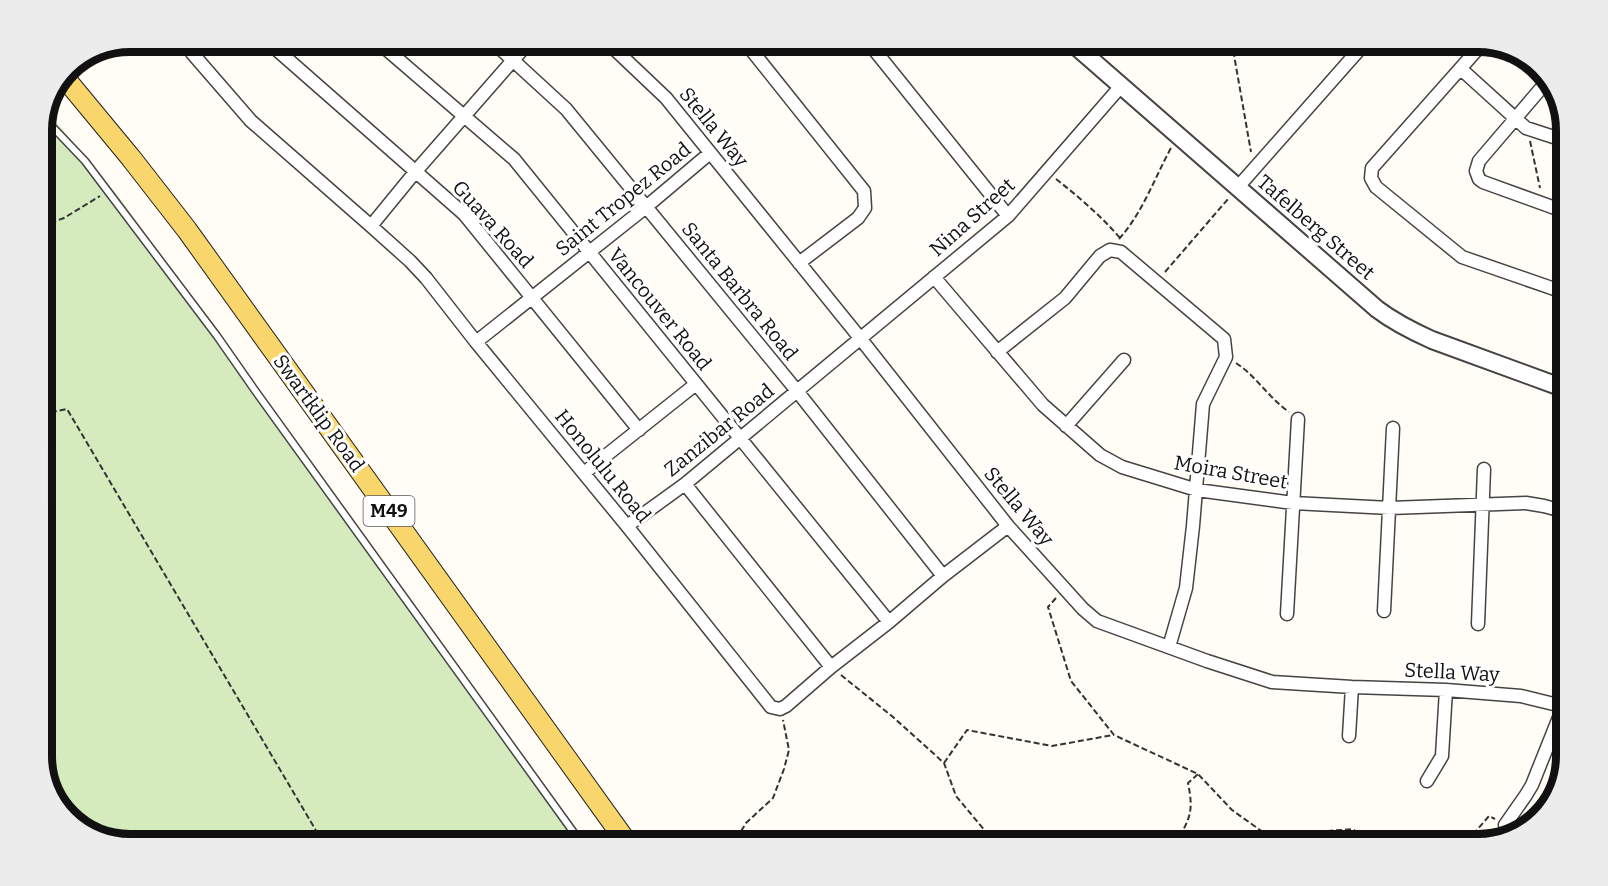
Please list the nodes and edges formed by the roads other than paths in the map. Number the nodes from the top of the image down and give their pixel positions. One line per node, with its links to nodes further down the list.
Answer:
1 (192, 52): 27 (street, Honolulu Road)
2 (279, 52): 22 (street, Guava Road)
3 (389, 52): 17 (street, Vancouver Road)
4 (505, 52): 12 (street, Santa Barbra Road)
5 (520, 52): 12 (street)
6 (618, 52): 21 (street, Stella Way)
7 (753, 52): 29 (street)
8 (877, 52): 26 (street)
9 (1082, 52): 15 (street, Tafelberg Street)
10 (1357, 52): 23 (street)
11 (1475, 52): 13 (street)
12 (513, 59): 17 (street); 24 (street, Santa Barbra Road)
13 (1461, 69): 18 (street); 31 (street)
14 (69, 83): 70 (main road, Swartklip Road / M49)
15 (1121, 86): 23 (street, Tafelberg Street); 26 (street, Nina Street)
16 (1542, 88): 18 (street)
17 (463, 117): 22 (street); 28 (street, Vancouver Road)
18 (1516, 118): 20 (street); 25 (street)
19 (53, 127): 69 (lane)
20 (1555, 137)
21 (710, 153): 24 (street, Saint Tropez Road); 29 (street, Stella Way)
22 (416, 171): 27 (street); 32 (street, Guava Road)
23 (1235, 190): 38 (street, Tafelberg Street)
24 (646, 207): 28 (street, Saint Tropez Road); 39 (street, Santa Barbra Road)
25 (1555, 208)
26 (1008, 216): 30 (street, Nina Street)
27 (371, 226): 34 (street, Honolulu Road)
28 (589, 252): 32 (street, Saint Tropez Road); 37 (street, Vancouver Road)
29 (800, 263): 33 (street, Stella Way)
30 (934, 277): 33 (street, Nina Street); 35 (street, Moira Street)
31 (1555, 289)
32 (532, 297): 34 (street, Saint Tropez Road); 43 (street, Guava Road)
33 (860, 338): 39 (street, Zanzibar Road); 54 (street, Stella Way)
34 (476, 342): 46 (street, Honolulu Road)
35 (997, 352): 41 (street, Moira Street); 48 (street)
36 (1124, 360): 41 (street)
37 (696, 384): 43 (street); 44 (street, Vancouver Road)
38 (1555, 385)
39 (797, 391): 44 (street, Zanzibar Road); 55 (street, Santa Barbra Road)
40 (1298, 419): 49 (street)
41 (1066, 426): 48 (street, Moira Street)
42 (1393, 428): 51 (street)
43 (639, 430): 46 (street)
44 (740, 438): 47 (street, Zanzibar Road); 58 (street, Vancouver Road)
45 (1484, 469): 50 (street)
46 (584, 473): 53 (street, Honolulu Road)
47 (685, 484): 53 (street, Zanzibar Road); 61 (street)
48 (1197, 490): 49 (street, Moira Street); 60 (street)
49 (1293, 503): 51 (street, Moira Street); 57 (street)
50 (1484, 504): 51 (street, Moira Street); 52 (street, Moira Street); 59 (street)
51 (1390, 508): 56 (street)
52 (1556, 509)
53 (627, 525): 61 (street, Honolulu Road)
54 (1008, 526): 55 (street); 60 (street, Stella Way)
55 (943, 576): 58 (street)
56 (1384, 611)
57 (1287, 614)
58 (889, 622): 61 (street)
59 (1478, 624)
60 (1169, 647): 62 (street, Stella Way)
61 (831, 667)
62 (1352, 687): 63 (street, Stella Way); 66 (street)
63 (1446, 690): 64 (street, Stella Way); 67 (street)
64 (1556, 702)
65 (1556, 726): 68 (street)
66 (1349, 736)
67 (1427, 781)
68 (1505, 825)
69 (575, 834)
70 (621, 834)

